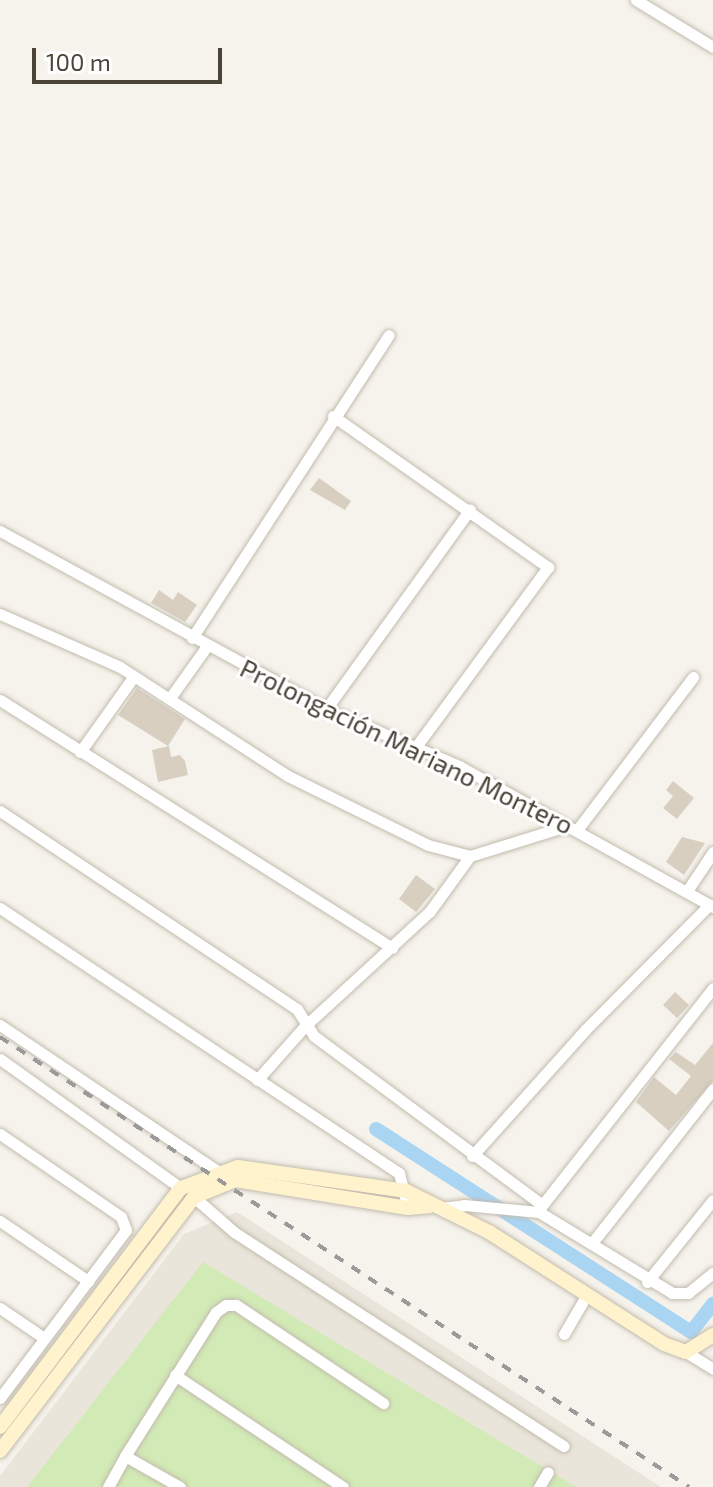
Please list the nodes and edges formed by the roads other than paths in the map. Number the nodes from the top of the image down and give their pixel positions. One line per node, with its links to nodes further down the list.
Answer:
1 (636, 0): 2 (street)
2 (713, 47)
3 (389, 335): 4 (street)
4 (333, 416): 5 (street); 8 (street)
5 (470, 509): 14 (street); 15 (street)
6 (0, 531): 8 (street, Prolongación Mariano Montero)
7 (0, 614): 10 (street)
8 (192, 638): 9 (street, Prolongación Mariano Montero)
9 (207, 646): 12 (street); 14 (street, Prolongación Mariano Montero)
10 (134, 676): 12 (street); 16 (street)
11 (693, 677): 18 (street)
12 (170, 698): 20 (street)
13 (0, 700): 16 (street)
14 (326, 709): 15 (street, Prolongación Mariano Montero)
15 (415, 748): 18 (street, Prolongación Mariano Montero)
16 (80, 752): 24 (street)
17 (0, 811): 27 (street)
18 (572, 828): 20 (street); 21 (street, Prolongación Mariano Montero)
19 (713, 852): 21 (street)
20 (470, 856): 24 (street)
21 (687, 891): 22 (street, Prolongación Mariano Montero)
22 (711, 906): 32 (street)
23 (0, 908): 29 (street)
24 (392, 948): 27 (street)
25 (713, 988): 40 (street)
26 (0, 1025): 33 (street)
27 (305, 1026): 29 (street); 32 (street)
28 (0, 1059): 34 (street)
29 (257, 1080): 35 (street)
30 (713, 1089): 42 (street)
31 (0, 1134): 44 (street)
32 (472, 1156): 40 (street)
33 (224, 1176): 34 (street); 35 (street); 36 (street); 39 (street)
34 (181, 1188): 36 (street); 56 (street)
35 (406, 1191): 38 (street); 39 (street)
36 (194, 1197): 57 (street); 58 (street)
37 (713, 1200): 45 (street)
38 (432, 1207): 39 (street); 40 (street); 46 (street)
39 (408, 1208)
40 (540, 1208): 42 (street)
41 (0, 1221): 44 (street)
42 (592, 1243): 45 (street)
43 (713, 1273): 45 (street)
44 (88, 1281): 50 (street)
45 (647, 1282)
46 (586, 1296): 48 (street); 51 (street)
47 (0, 1308): 50 (street)
48 (564, 1334)
49 (713, 1335): 51 (street)
50 (44, 1338): 54 (street)
51 (686, 1352): 52 (street)
52 (713, 1369)
53 (175, 1375): 55 (street); 59 (street); 63 (street)
54 (0, 1396)
55 (383, 1403)
56 (0, 1427)
57 (564, 1446)
58 (0, 1451)
59 (125, 1456): 61 (street); 62 (street)
60 (548, 1472): 64 (street)
61 (108, 1487)
62 (180, 1487)
63 (343, 1487)
64 (539, 1487)

